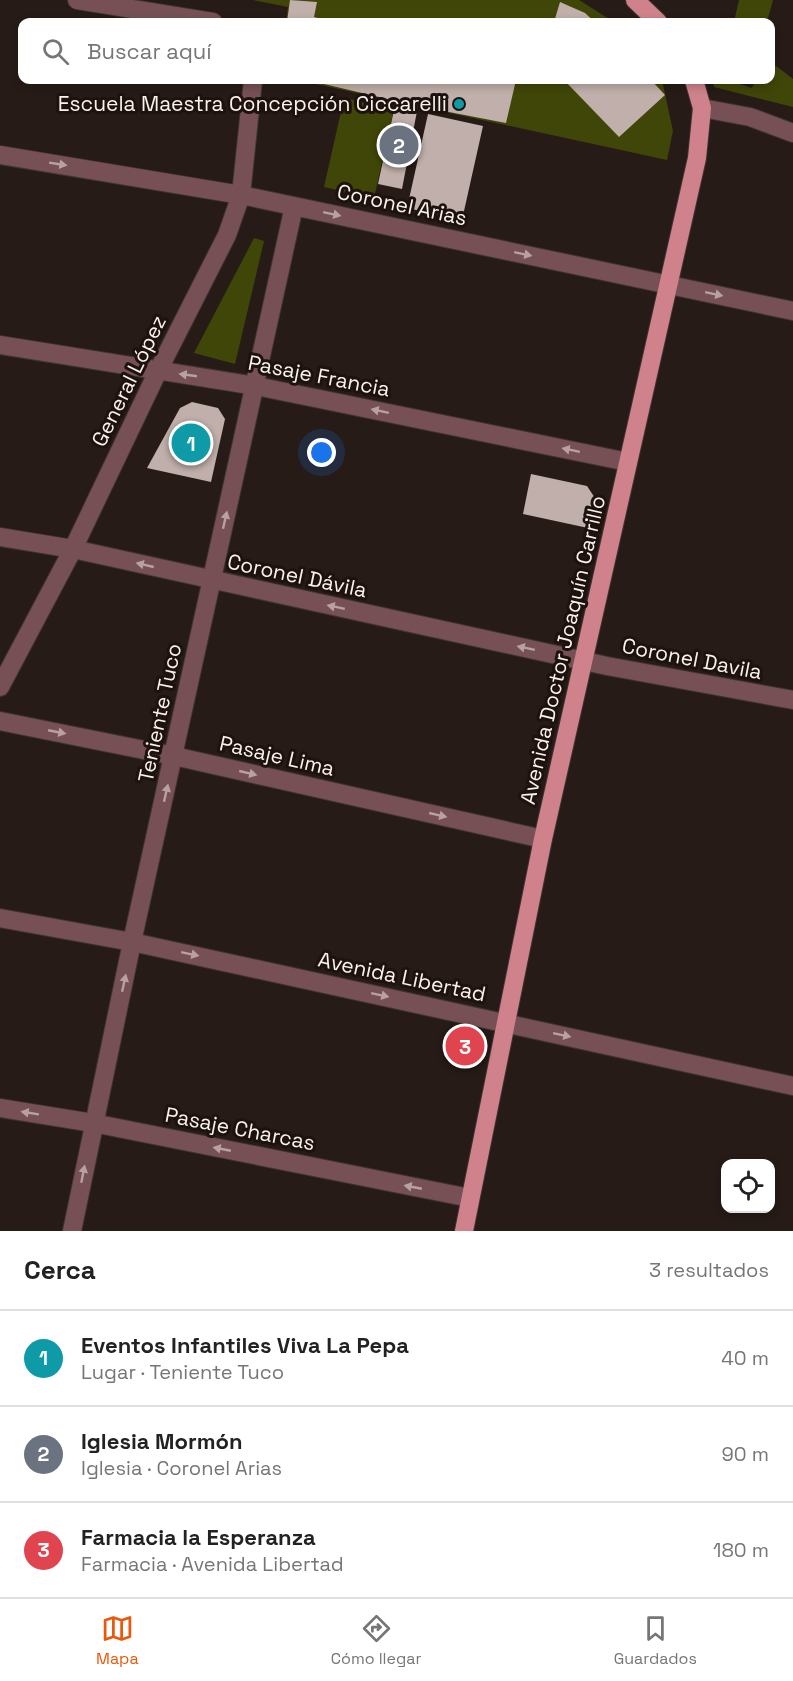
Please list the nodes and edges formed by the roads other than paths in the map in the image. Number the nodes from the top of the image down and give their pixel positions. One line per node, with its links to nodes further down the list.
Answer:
1 (77, 0): 3 (street)
2 (635, 0): 4 (main road)
3 (188, 18)
4 (654, 18)
5 (253, 84): 10 (street, General López)
6 (695, 84): 7 (main road, Avenida Doctor Joaquín Carrillo)
7 (702, 108): 8 (street); 12 (main road, Avenida Doctor Joaquín Carrillo)
8 (793, 133)
9 (0, 155): 10 (street, Coronel Arias, one-way to 10)
10 (241, 195): 11 (street, Coronel Arias); 15 (street, General López)
11 (294, 206): 12 (street, Coronel Arias, one-way to 12); 16 (street, Teniente Tuco)
12 (669, 284): 13 (street, Coronel Arias, one-way to 13); 17 (main road, Avenida Doctor Joaquín Carrillo)
13 (793, 311)
14 (0, 345): 15 (street, Pasaje Francia)
15 (158, 371): 16 (street, Pasaje Francia, one-way to 15); 19 (street, General López)
16 (256, 386): 17 (street, Pasaje Francia, one-way to 16); 20 (street, Teniente Tuco, one-way to 16)
17 (628, 462): 21 (main road, Avenida Doctor Joaquín Carrillo)
18 (0, 537): 19 (street, Coronel Dávila)
19 (73, 549): 20 (street, Coronel Dávila, one-way to 19); 22 (street, General López)
20 (212, 580): 21 (street, Coronel Dávila, one-way to 20); 25 (street, Teniente Tuco)
21 (584, 661): 23 (street, Coronel Davila); 26 (main road, Avenida Doctor Joaquín Carrillo)
22 (0, 687)
23 (793, 700)
24 (0, 721): 25 (street, Pasaje Lima, one-way to 25)
25 (174, 756): 26 (street, Pasaje Lima, one-way to 26); 28 (street, Teniente Tuco, one-way to 25)
26 (543, 838): 29 (main road, Avenida Doctor Joaquín Carrillo)
27 (0, 918): 28 (street, Avenida Libertad)
28 (132, 942): 29 (street, Avenida Libertad, one-way to 29); 32 (street, Teniente Tuco, one-way to 28)
29 (505, 1023): 30 (street, Avenida Libertad, one-way to 30); 33 (main road, Avenida Doctor Joaquín Carrillo)
30 (793, 1086)
31 (0, 1108): 32 (street, Pasaje Charcas, one-way to 31)
32 (93, 1123): 33 (street, Pasaje Charcas, one-way to 32); 34 (street, Teniente Tuco, one-way to 32)
33 (471, 1198): 35 (main road, Avenida Doctor Joaquín Carrillo)
34 (72, 1231)
35 (464, 1231)

